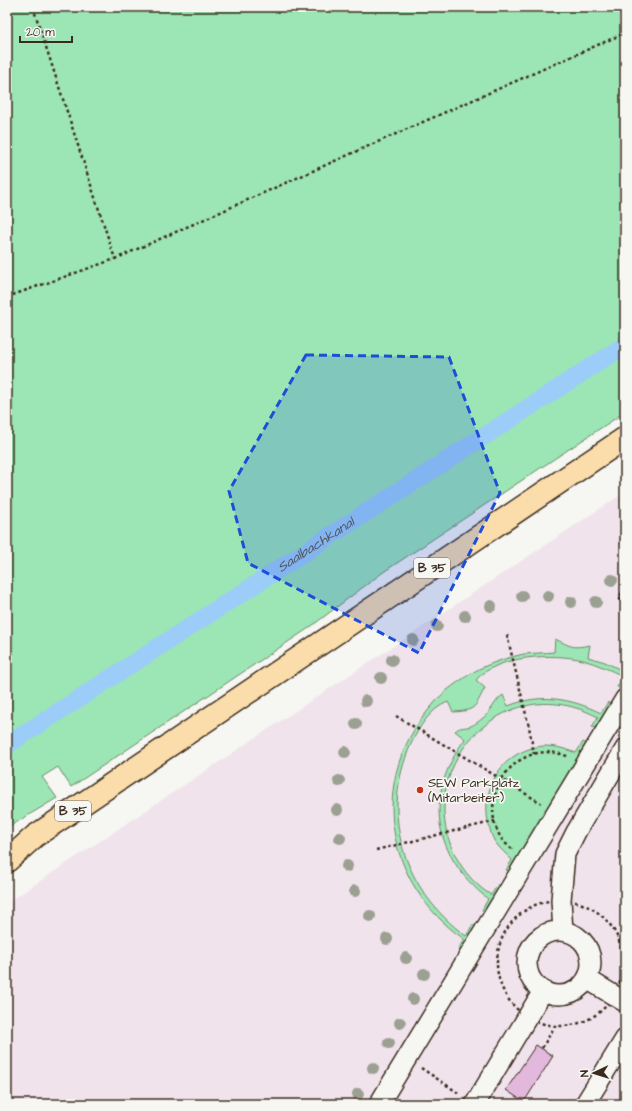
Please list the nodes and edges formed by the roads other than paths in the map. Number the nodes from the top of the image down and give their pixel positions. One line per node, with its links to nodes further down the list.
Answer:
1 (625, 438): 4 (main road, B 35)
2 (625, 699): 12 (street)
3 (625, 749): 7 (street)
4 (35, 836): 5 (main road, B 35); 6 (main road, B 35)
5 (7, 850)
6 (7, 861)
7 (563, 931): 8 (street); 9 (street)
8 (587, 979): 9 (street); 10 (street)
9 (543, 991): 13 (street)
10 (620, 998)
11 (625, 1039): 14 (street)
12 (379, 1104)
13 (475, 1104)
14 (586, 1104)

